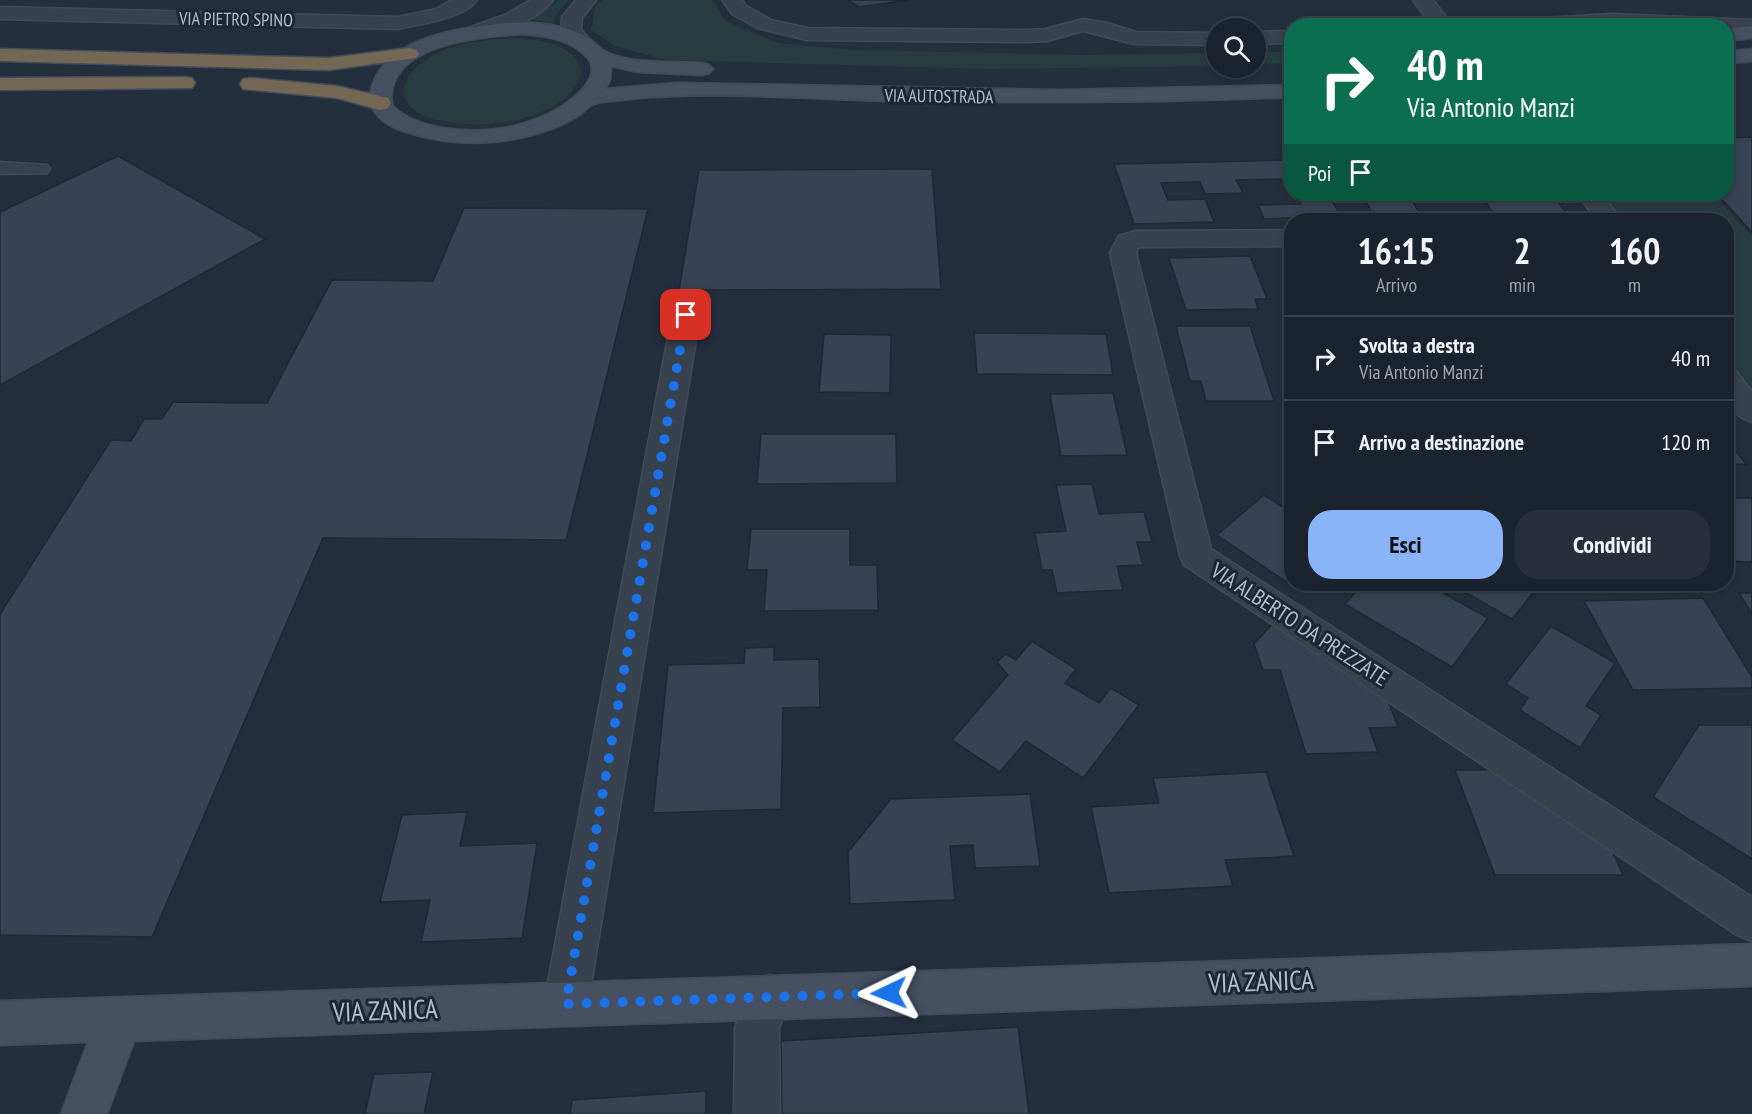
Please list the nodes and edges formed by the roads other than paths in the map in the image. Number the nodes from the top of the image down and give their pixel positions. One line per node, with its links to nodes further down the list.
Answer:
1 (467, 0): 6 (street, VIA PIETRO SPINO)
2 (543, 0): 10 (street)
3 (586, 0): 16 (street)
4 (732, 0): 15 (street)
5 (1423, 0): 7 (street)
6 (0, 13)
7 (1437, 18)
8 (1734, 25): 9 (street)
9 (1752, 26)
10 (478, 31): 16 (main road); 17 (main road)
11 (1752, 32): 12 (main road)
12 (1734, 34)
13 (1266, 38): 14 (street)
14 (1284, 38)
15 (1206, 39)
16 (580, 41): 20 (main road)
17 (410, 54): 19 (highway); 28 (main road)
18 (1752, 55): 21 (main road)
19 (0, 56)
20 (597, 56): 22 (main road); 27 (main road, VIA AUTOSTRADA)
21 (1734, 57)
22 (717, 69)
23 (0, 74): 24 (highway)
24 (209, 83): 25 (highway); 28 (highway)
25 (0, 84)
26 (1284, 91): 27 (main road, VIA AUTOSTRADA)
27 (588, 98): 28 (main road, VIA AUTOSTRADA)
28 (380, 103)
29 (0, 168): 30 (lane)
30 (40, 169)
31 (1595, 201): 32 (street)
32 (1604, 213)
33 (1284, 238): 37 (street, VIA ALBERTO DA PREZZATE)
34 (686, 315): 40 (street)
35 (1734, 388): 36 (street)
36 (1752, 412)
37 (1752, 921)
38 (1752, 965): 39 (main road, VIA ZANICA)
39 (769, 997): 40 (main road, VIA ZANICA); 44 (street)
40 (566, 1004): 41 (main road, VIA ZANICA)
41 (120, 1018): 42 (main road, VIA ZANICA); 43 (main road)
42 (0, 1023)
43 (84, 1114)
44 (757, 1114)

